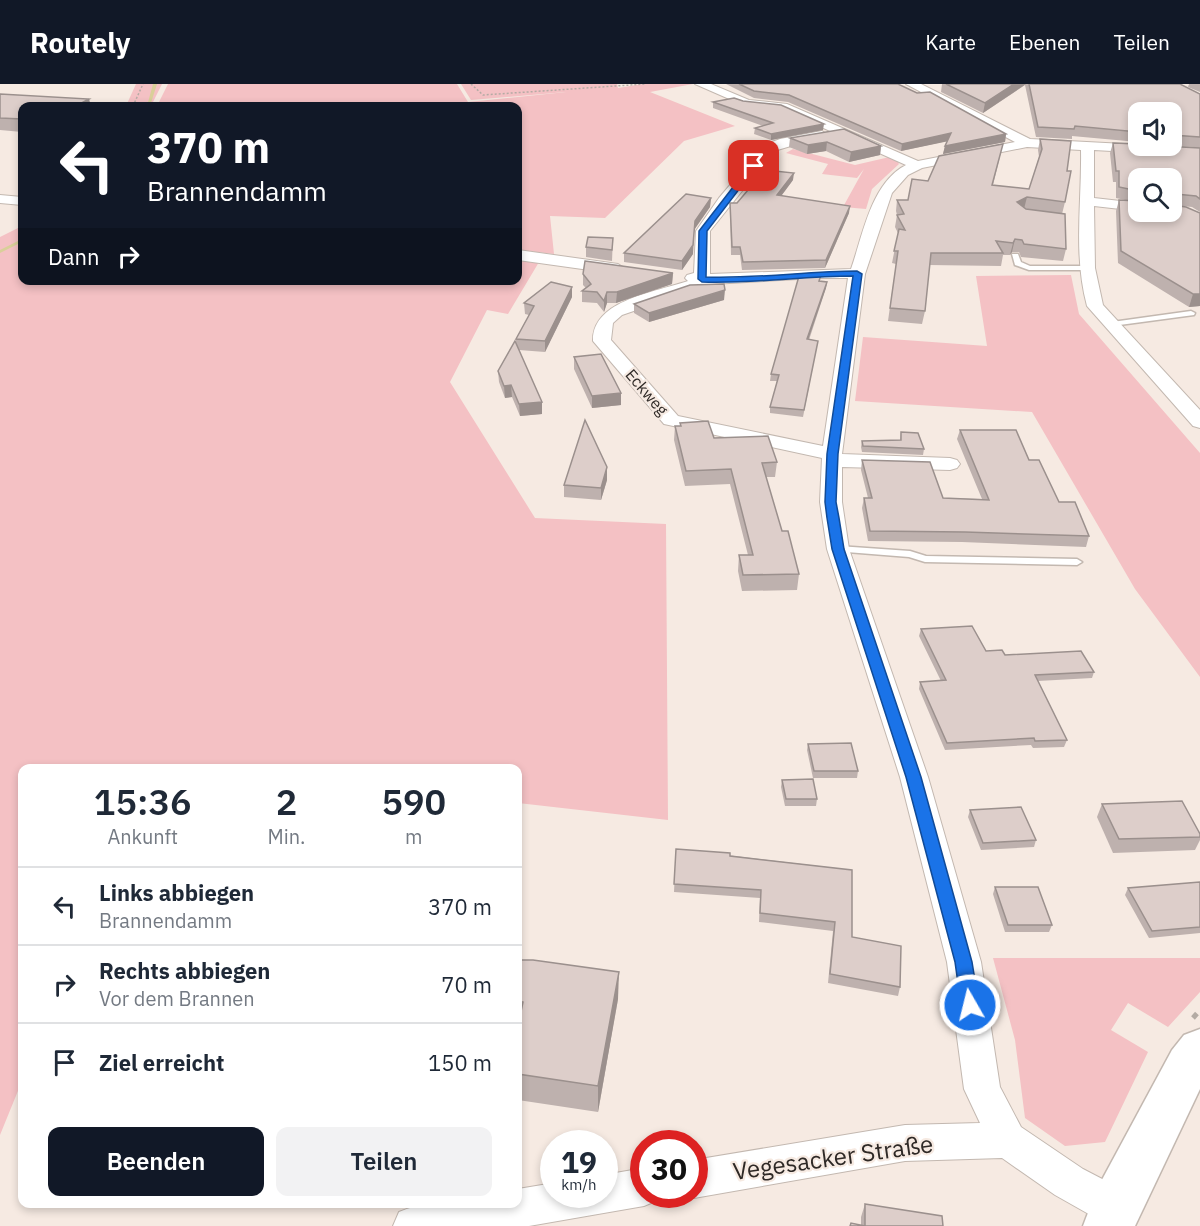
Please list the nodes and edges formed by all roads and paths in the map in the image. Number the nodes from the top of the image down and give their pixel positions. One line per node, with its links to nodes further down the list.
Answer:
1 (143, 84): 6 (path)
2 (471, 84): 3 (path)
3 (645, 84)
4 (701, 84): 7 (street)
5 (912, 84): 8 (street)
6 (135, 102)
7 (846, 132): 11 (street); 24 (street)
8 (1027, 143): 9 (street); 11 (street)
9 (1087, 147): 10 (street); 14 (street)
10 (1200, 152)
11 (917, 165): 22 (street)
12 (0, 199): 13 (street)
13 (18, 201)
14 (1088, 201): 15 (street); 17 (street)
15 (1128, 206)
16 (1066, 220): 17 (street)
17 (1088, 223): 20 (street)
18 (522, 256): 21 (street)
19 (1015, 256): 20 (lane)
20 (1088, 268): 26 (street)
21 (635, 272)
22 (857, 274): 24 (street); 28 (street)
23 (668, 276): 24 (street)
24 (705, 280): 28 (street, Eckweg)
25 (1191, 313): 26 (lane)
26 (1112, 324): 27 (street)
27 (1199, 419)
28 (832, 458): 29 (street, Eckweg); 30 (street)
29 (950, 464)
30 (838, 549): 31 (lane); 33 (street)
31 (1077, 562)
32 (1200, 1049): 38 (main road)
33 (1008, 1140): 34 (street, Vegesacker Straße); 38 (street)
34 (708, 1177)
35 (540, 1205): 37 (street)
36 (520, 1208): 39 (street)
37 (522, 1208)
38 (1112, 1216)
39 (413, 1226)

